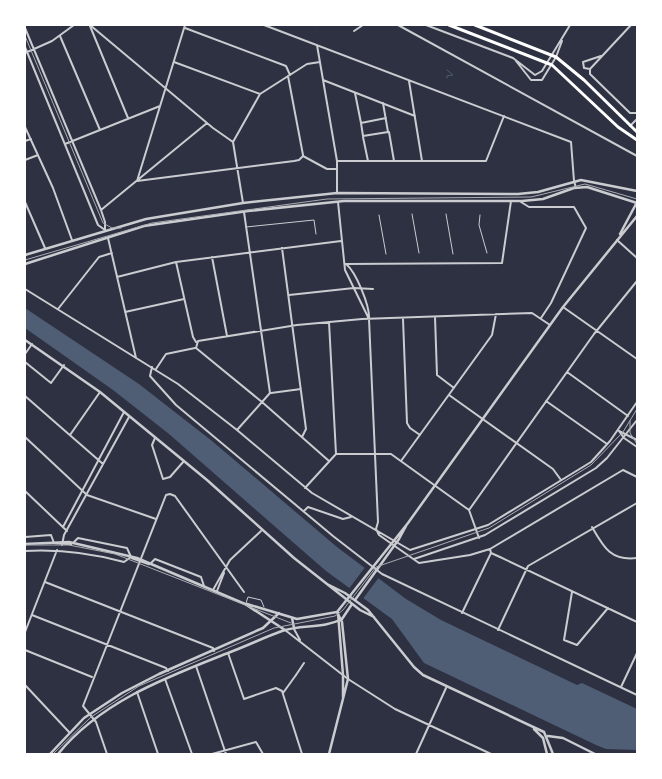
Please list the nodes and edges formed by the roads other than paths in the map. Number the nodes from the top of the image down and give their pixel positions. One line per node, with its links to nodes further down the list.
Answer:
1 (74, 25): 14 (street)
2 (90, 25): 32 (street); 40 (street)
3 (264, 25): 16 (street)
4 (363, 25): 13 (street)
5 (398, 25): 58 (street)
6 (426, 25): 23 (street)
7 (449, 25): 26 (main road)
8 (475, 25): 20 (main road)
9 (570, 25): 15 (street)
10 (631, 25): 21 (street)
11 (185, 26): 24 (street); 29 (street)
12 (25, 28): 18 (street)
13 (354, 31)
14 (60, 36): 18 (street); 47 (street)
15 (562, 38): 20 (street); 22 (street)
16 (317, 45): 25 (street); 31 (street)
17 (25, 47): 19 (street)
18 (34, 49): 19 (street); 55 (street)
19 (26, 53): 57 (street)
20 (551, 54): 22 (main road); 26 (street)
21 (601, 56): 28 (street); 28 (street)
22 (556, 57): 27 (street); 45 (main road)
23 (515, 59): 26 (street); 27 (street)
24 (174, 62): 32 (street); 34 (street)
25 (320, 62): 29 (street); 30 (street)
26 (547, 62): 27 (main road)
27 (552, 65): 53 (main road)
28 (590, 69): 37 (street)
29 (289, 76): 34 (street); 61 (street)
30 (323, 80): 33 (street); 64 (street)
31 (409, 81): 38 (street); 39 (street)
32 (166, 88): 36 (street); 43 (street)
33 (355, 92): 35 (street); 44 (street)
34 (260, 94): 56 (street)
35 (383, 103): 38 (street); 41 (street)
36 (160, 106): 40 (street); 70 (street)
37 (636, 114)
38 (415, 116): 67 (street)
39 (504, 116): 67 (street); 71 (street)
40 (128, 118): 47 (street)
41 (386, 118): 44 (street); 48 (street)
42 (637, 119): 45 (street)
43 (207, 123): 56 (street); 70 (street)
44 (361, 123): 51 (street)
45 (630, 126): 49 (main road)
46 (25, 127): 52 (street)
47 (100, 130): 55 (street)
48 (388, 132): 51 (street); 66 (street)
49 (637, 132)
50 (25, 136): 54 (street)
51 (363, 136): 65 (street)
52 (31, 139): 54 (street); 60 (street)
53 (637, 140)
54 (26, 141)
55 (73, 142): 57 (street); 82 (street)
56 (233, 142): 69 (street)
57 (65, 144): 90 (street)
58 (624, 150): 59 (street); 62 (street)
59 (622, 154)
60 (38, 155): 63 (street); 93 (street)
61 (303, 156): 68 (street); 69 (street)
62 (637, 156)
63 (25, 160)
64 (338, 161): 65 (street); 68 (street)
65 (368, 161): 66 (street)
66 (394, 161): 67 (street)
67 (422, 161)
68 (337, 169): 74 (street)
69 (238, 170): 70 (street); 80 (street)
70 (137, 181): 82 (street)
71 (574, 181): 72 (street); 73 (street); 75 (street)
72 (576, 188): 77 (street); 81 (street)
73 (637, 191)
74 (337, 194): 75 (street); 79 (street); 80 (street)
75 (512, 194): 76 (street)
76 (511, 201): 77 (street); 79 (street); 111 (street)
77 (520, 201): 126 (street)
78 (25, 202): 99 (street)
79 (338, 202): 83 (street); 96 (street)
80 (242, 203): 90 (street)
81 (637, 203): 95 (street)
82 (101, 210): 90 (street)
83 (244, 212): 89 (street); 92 (street)
84 (412, 214): 104 (lane)
85 (446, 214): 105 (lane)
86 (378, 215): 103 (lane)
87 (480, 215): 102 (lane)
88 (637, 216): 95 (street)
89 (246, 227): 91 (lane); 100 (street)
90 (105, 230): 92 (street); 93 (street)
91 (316, 234)
92 (107, 238): 101 (street); 110 (street)
93 (72, 240): 99 (street)
94 (317, 240): 97 (lane)
95 (617, 240): 108 (street); 120 (street)
96 (341, 241): 97 (street); 111 (street)
97 (317, 244): 98 (street)
98 (282, 248): 100 (street); 118 (street)
99 (45, 249): 106 (street)
100 (249, 251): 107 (street); 131 (street)
101 (112, 253): 112 (street); 121 (street)
102 (487, 253)
103 (386, 254)
104 (420, 254)
105 (453, 254)
106 (25, 255)
107 (212, 257): 109 (street); 133 (street)
108 (637, 258)
109 (176, 262): 112 (street); 119 (street)
110 (25, 264)
111 (346, 264): 114 (street); 115 (street)
112 (117, 277): 122 (street)
113 (637, 281): 132 (street)
114 (354, 288): 115 (street); 118 (street); 127 (street)
115 (360, 288): 117 (street); 127 (street)
116 (25, 289): 121 (street)
117 (373, 289)
118 (288, 295): 130 (street)
119 (184, 299): 122 (street); 135 (street)
120 (563, 306): 129 (street); 132 (street)
121 (58, 309): 139 (street)
122 (126, 312): 139 (street)
123 (496, 314): 124 (street); 126 (street); 146 (street)
124 (435, 317): 125 (street); 146 (street)
125 (402, 318): 127 (street); 163 (street)
126 (541, 318): 129 (street)
127 (369, 319): 128 (street); 174 (street)
128 (329, 322): 130 (street); 173 (street)
129 (550, 325): 158 (street)
130 (292, 326): 131 (street); 147 (street)
131 (261, 330): 133 (street); 149 (street)
132 (597, 331): 140 (street); 145 (street)
133 (227, 336): 135 (street)
134 (25, 340): 136 (street)
135 (196, 342): 137 (street)
136 (32, 344): 138 (street); 142 (street)
137 (196, 348): 144 (street); 153 (street)
138 (25, 354)
139 (136, 358): 143 (street)
140 (637, 359)
141 (25, 362): 142 (street)
142 (64, 365): 148 (street)
143 (152, 367): 144 (street); 189 (street)
144 (156, 369): 160 (street)
145 (567, 372): 152 (street); 157 (street)
146 (454, 388): 150 (street)
147 (301, 389): 149 (street); 165 (street)
148 (100, 392): 155 (street); 164 (street)
149 (270, 393): 153 (street)
150 (449, 394): 158 (street); 163 (street)
151 (25, 396): 164 (street)
152 (546, 401): 170 (street); 171 (street)
153 (262, 402): 160 (street); 165 (street)
154 (637, 402): 157 (street)
155 (124, 412): 156 (street); 175 (street)
156 (129, 416): 167 (street); 179 (street)
157 (628, 416): 161 (street)
158 (482, 418): 170 (street); 182 (street)
159 (637, 420): 162 (street)
160 (237, 430): 183 (street)
161 (618, 430): 162 (street); 168 (street); 171 (street)
162 (628, 434): 168 (street); 169 (street)
163 (420, 435): 177 (street)
164 (70, 436): 175 (street)
165 (302, 437): 176 (street)
166 (25, 438): 185 (street)
167 (155, 438): 178 (street); 178 (street)
168 (624, 438): 172 (street); 200 (street)
169 (637, 440)
170 (516, 442): 181 (street); 188 (street)
171 (607, 444): 181 (street)
172 (637, 447)
173 (336, 454): 174 (street); 176 (street)
174 (375, 454): 177 (street); 195 (street)
175 (98, 461): 179 (street); 185 (street)
176 (329, 461): 183 (street)
177 (400, 461): 182 (street)
178 (184, 462): 198 (street)
179 (103, 464): 186 (street)
180 (637, 477): 207 (street)
181 (561, 480): 196 (street)
182 (434, 486): 188 (street); 192 (street)
183 (305, 488): 190 (street)
184 (25, 491): 193 (street)
185 (82, 491): 186 (street); 193 (street)
186 (87, 495): 191 (street); 197 (street)
187 (637, 502): 194 (street)
188 (469, 510): 196 (street)
189 (304, 511): 190 (street); 230 (street)
190 (351, 517): 195 (street)
191 (156, 519): 214 (street); 216 (street)
192 (408, 523): 201 (street); 206 (street)
193 (63, 527): 197 (street)
194 (592, 527): 212 (street); 217 (street)
195 (376, 529): 201 (street)
196 (476, 530): 200 (street); 206 (street)
197 (67, 531): 203 (street)
198 (261, 531): 216 (street); 254 (street)
199 (25, 537): 202 (street)
200 (479, 538): 213 (street)
201 (391, 542): 206 (street); 228 (street)
202 (54, 543): 203 (street); 204 (street)
203 (63, 543): 205 (street)
204 (25, 544)
205 (73, 544): 211 (street); 211 (street)
206 (395, 545): 213 (street); 234 (street)
207 (490, 549): 210 (street); 213 (street)
208 (57, 550): 209 (street); 211 (street); 218 (street)
209 (25, 551)
210 (490, 553): 217 (street); 230 (street)
211 (131, 557): 214 (street)
212 (637, 558)
213 (414, 560)
214 (140, 561): 215 (street); 227 (street)
215 (149, 564): 219 (street); 219 (street)
216 (226, 566): 220 (street); 221 (street); 222 (street)
217 (526, 570): 223 (street); 238 (street)
218 (45, 582): 227 (street); 231 (street)
219 (204, 586): 220 (street)
220 (213, 590): 221 (street)
221 (217, 591): 224 (street)
222 (244, 592)
223 (572, 592): 226 (street); 226 (street)
224 (245, 604): 225 (street); 225 (lane); 233 (street)
225 (264, 608): 229 (street)
226 (608, 608): 235 (street)
227 (119, 611): 241 (street); 243 (street)
228 (337, 612): 232 (street); 234 (street)
229 (279, 613): 232 (street); 233 (street)
230 (462, 613): 238 (street)
231 (32, 615): 239 (street); 241 (street)
232 (292, 618): 236 (street)
233 (270, 620): 237 (street); 243 (street)
234 (340, 620): 236 (street); 249 (street); 252 (street)
235 (637, 622)
236 (294, 628): 237 (street); 240 (street)
237 (285, 630): 240 (street); 244 (street)
238 (498, 630): 255 (street)
239 (25, 632)
240 (301, 642): 249 (street)
241 (107, 645): 248 (street); 250 (street)
242 (25, 650): 250 (street)
243 (214, 652): 248 (street)
244 (228, 653): 247 (street); 257 (street)
245 (637, 653): 255 (street)
246 (304, 663): 257 (street)
247 (195, 666): 251 (street); 266 (street)
248 (167, 670): 260 (street)
249 (343, 675): 252 (street); 259 (street)
250 (93, 677): 260 (street)
251 (165, 679): 256 (street); 271 (street)
252 (348, 679): 259 (street); 262 (street)
253 (25, 685): 264 (street)
254 (446, 688): 262 (street); 263 (street)
255 (621, 688): 258 (street)
256 (137, 692): 261 (street); 270 (street)
257 (283, 693): 274 (street)
258 (637, 695)
259 (342, 704): 275 (street)
260 (89, 714): 261 (street); 264 (street)
261 (94, 720): 268 (street); 269 (street)
262 (429, 727): 276 (street); 277 (street)
263 (533, 728): 265 (street); 279 (street)
264 (69, 732): 267 (street)
265 (548, 736): 280 (street); 281 (street)
266 (225, 752): 272 (street); 273 (street)
267 (50, 754)
268 (58, 754)
269 (107, 754)
270 (158, 754)
271 (192, 754)
272 (212, 754)
273 (263, 754)
274 (302, 754)
275 (330, 754)
276 (416, 754)
277 (490, 754): 278 (lane)
278 (495, 754)
279 (547, 754)
280 (553, 754)
281 (596, 754)

